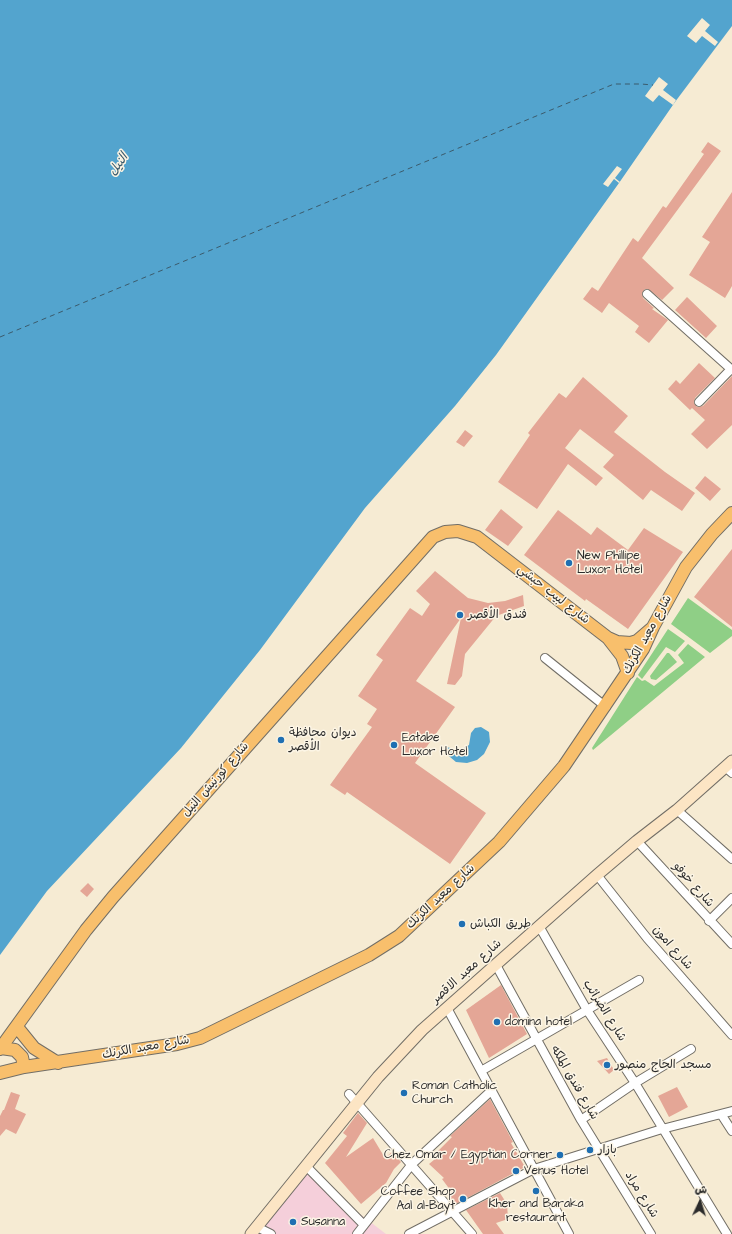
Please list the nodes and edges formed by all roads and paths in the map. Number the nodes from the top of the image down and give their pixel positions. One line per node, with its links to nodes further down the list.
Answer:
1 (647, 294): 2 (street)
2 (731, 370): 3 (street)
3 (699, 402)
4 (732, 513): 6 (main road, شارع معبد الكرنك)
5 (452, 531): 7 (main road, شارع لبيب حبشي); 24 (main road, شارع كورنيش النيل)
6 (652, 626): 7 (main road, شارع لبيب حبشي); 9 (main road, شارع معبد الكرنك)
7 (608, 638): 9 (main road)
8 (545, 658): 10 (street)
9 (628, 673): 10 (main road, شارع معبد الكرنك)
10 (606, 707): 29 (main road, شارع معبد الكرنك)
11 (730, 767): 12 (main road, شارع معبد الاقصر)
12 (677, 810): 13 (main road, شارع معبد الاقصر); 14 (street)
13 (637, 841): 15 (main road, شارع معبد الاقصر); 17 (street, شارع خوفو)
14 (732, 860)
15 (597, 875): 18 (main road, شارع معبد الاقصر); 25 (street, شارع امون)
16 (732, 898): 17 (street)
17 (709, 921): 19 (street, شارع خوفو)
18 (539, 926): 20 (main road, شارع معبد الاقصر); 23 (street, شارع الضرائب)
19 (732, 944)
20 (496, 965): 22 (main road, شارع معبد الاقصر); 26 (street, شارع فندق الملكه)
21 (639, 980): 23 (street)
22 (447, 1008): 31 (street); 36 (main road, شارع معبد الاقصر)
23 (587, 1010): 26 (street); 33 (street, شارع الضرائب)
24 (17, 1027): 27 (main road, شارع كورنيش النيل); 29 (main road)
25 (732, 1035)
26 (535, 1040): 31 (street); 39 (street, شارع فندق الملكه)
27 (0, 1048): 30 (main road)
28 (691, 1049): 33 (street)
29 (58, 1063): 30 (main road, شارع معبد الكرنك)
30 (24, 1067): 32 (main road, شارع معبد الكرنك)
31 (481, 1071): 34 (street)
32 (0, 1073)
33 (635, 1083): 39 (street); 40 (street, شارع الضرائب)
34 (492, 1090): 43 (street); 45 (street)
35 (349, 1094): 36 (street)
36 (357, 1103): 43 (street); 44 (main road, شارع معبد الاقصر)
37 (732, 1111): 38 (street)
38 (722, 1114): 40 (street); 41 (street)
39 (581, 1120): 42 (street, شارع فندق الملكه)
40 (662, 1129): 42 (street); 55 (street, شارع الضرائب)
41 (732, 1131)
42 (598, 1148): 45 (street); 54 (street, شارع مراد)
43 (412, 1164): 46 (street); 47 (street)
44 (306, 1166): 47 (street); 48 (main road, شارع معبد الاقصر)
45 (534, 1169): 46 (street); 53 (street)
46 (452, 1212): 51 (street); 52 (street)
47 (364, 1225): 50 (street)
48 (254, 1230): 49 (street)
49 (271, 1234)
50 (357, 1234)
51 (409, 1234)
52 (472, 1234)
53 (569, 1234)
54 (651, 1234)
55 (727, 1234)

